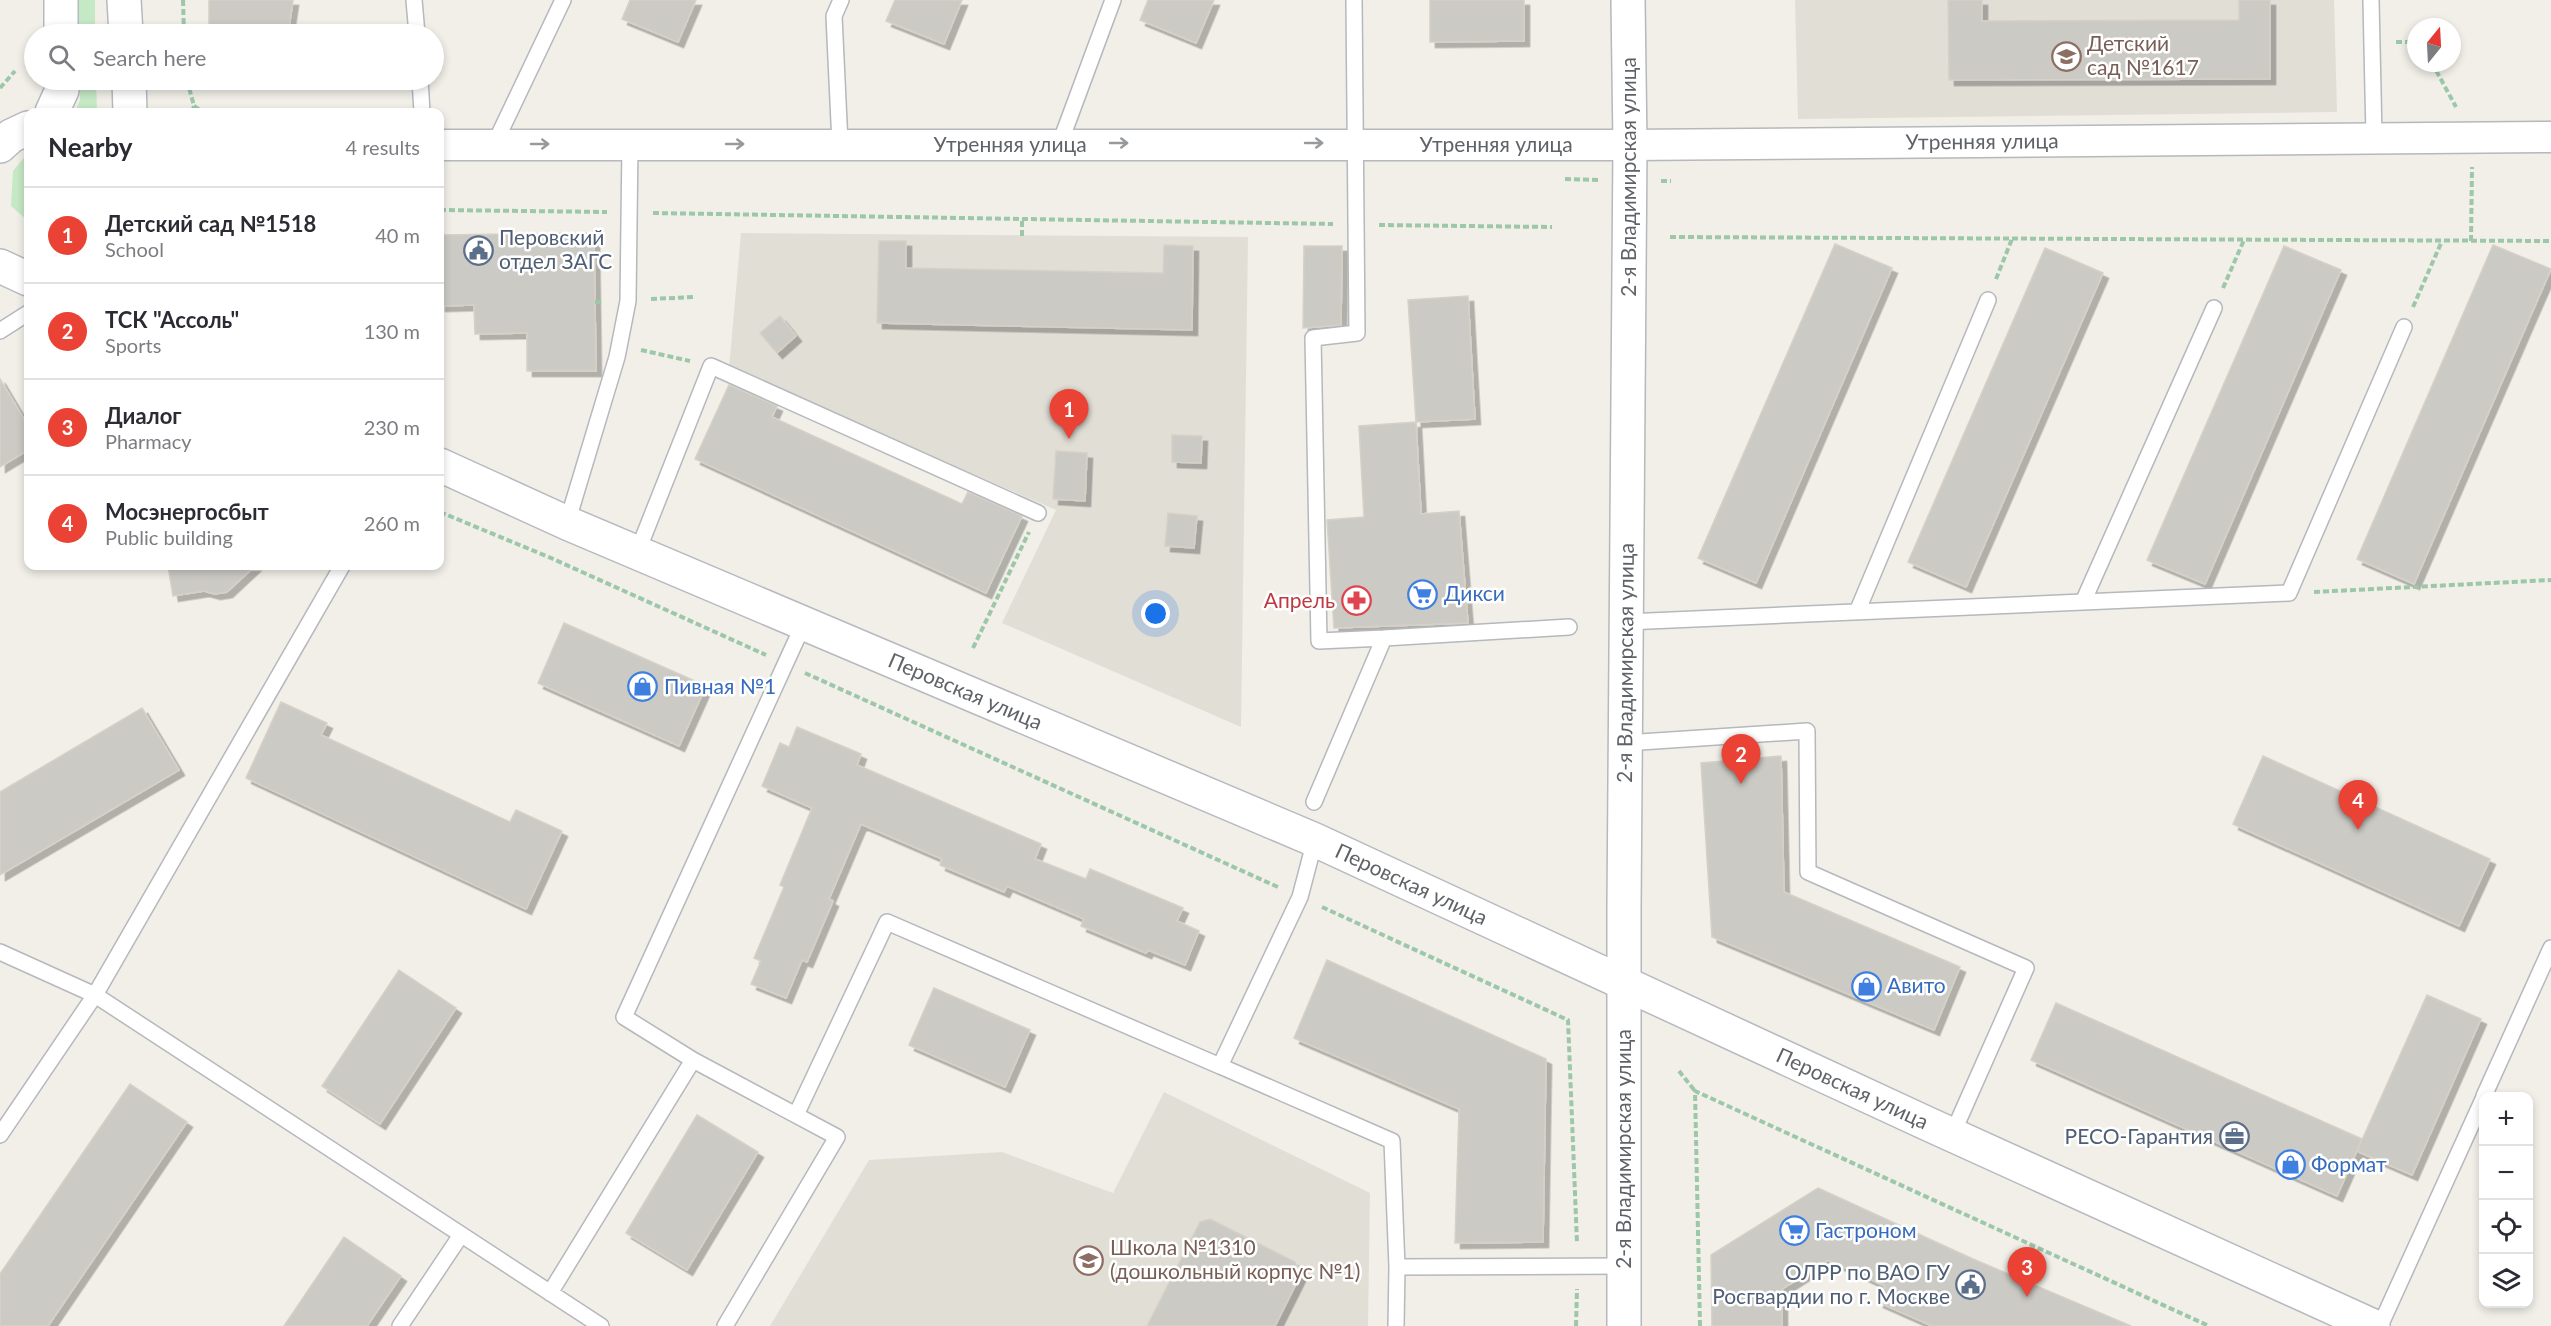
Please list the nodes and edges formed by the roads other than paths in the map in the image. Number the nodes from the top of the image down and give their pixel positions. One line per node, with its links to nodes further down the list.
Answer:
1 (61, 0): 10 (main road)
2 (124, 0): 11 (main road)
3 (414, 0): 12 (lane)
4 (563, 0): 26 (lane)
5 (841, 0): 24 (lane)
6 (1113, 0): 21 (lane)
7 (1354, 0): 22 (lane)
8 (1628, 0): 27 (main road, 2-я Владимирская улица)
9 (2371, 0): 19 (lane)
10 (61, 24)
11 (125, 24)
12 (416, 24)
13 (62, 90): 16 (main road)
14 (129, 90): 17 (main road)
15 (421, 90): 18 (lane)
16 (54, 108)
17 (130, 108)
18 (422, 108)
19 (2374, 137): 20 (street, Утренняя улица); 27 (street, Утренняя улица)
20 (2551, 137)
21 (1060, 143): 22 (street, Утренняя улица, one-way to 22); 24 (street, Утренняя улица)
22 (1357, 143): 27 (street, Утренняя улица); 45 (lane)
23 (630, 144): 24 (street, Утренняя улица, one-way to 24); 26 (street, Утренняя улица, one-way to 23); 37 (lane)
24 (840, 144)
25 (444, 145): 26 (street, Утренняя улица)
26 (494, 145)
27 (1630, 145): 43 (main road, 2-я Владимирская улица)
28 (0, 266): 29 (main road)
29 (24, 277)
30 (1988, 300): 41 (lane)
31 (2214, 308): 40 (lane)
32 (24, 316): 34 (lane)
33 (2404, 327): 40 (lane)
34 (0, 331)
35 (444, 467): 37 (main road, Перовская улица)
36 (1038, 513): 38 (lane)
37 (567, 523): 38 (main road, Перовская улица)
38 (637, 553): 42 (main road, Перовская улица)
39 (340, 570): 52 (lane)
40 (2083, 602): 41 (lane)
41 (1857, 612): 43 (lane)
42 (804, 622): 48 (main road, Перовская улица); 53 (lane)
43 (1626, 622): 46 (main road, 2-я Владимирская улица)
44 (1569, 627): 45 (lane)
45 (1384, 638): 47 (lane)
46 (1625, 743): 51 (main road, 2-я Владимирская улица); 59 (lane)
47 (1314, 802)
48 (1315, 840): 51 (main road, Перовская улица); 54 (lane)
49 (2551, 948): 55 (lane)
50 (0, 952): 52 (lane)
51 (1623, 981): 59 (main road, Перовская улица); 61 (main road, 2-я Владимирская улица)
52 (95, 995): 58 (lane); 60 (lane)
53 (693, 1060): 57 (lane); 63 (lane)
54 (1220, 1065): 57 (lane); 62 (lane)
55 (2486, 1092)
56 (2479, 1108): 70 (lane)
57 (796, 1115): 66 (lane)
58 (0, 1135)
59 (1952, 1135): 69 (main road, Перовская улица)
60 (461, 1235): 63 (lane); 64 (lane)
61 (1624, 1266): 62 (lane); 68 (main road, 2-я Владимирская улица)
62 (1397, 1267): 67 (lane)
63 (550, 1293): 65 (lane)
64 (400, 1326)
65 (600, 1326)
66 (725, 1326)
67 (1396, 1326)
68 (1624, 1326)
69 (2373, 1326)
70 (2380, 1326)

